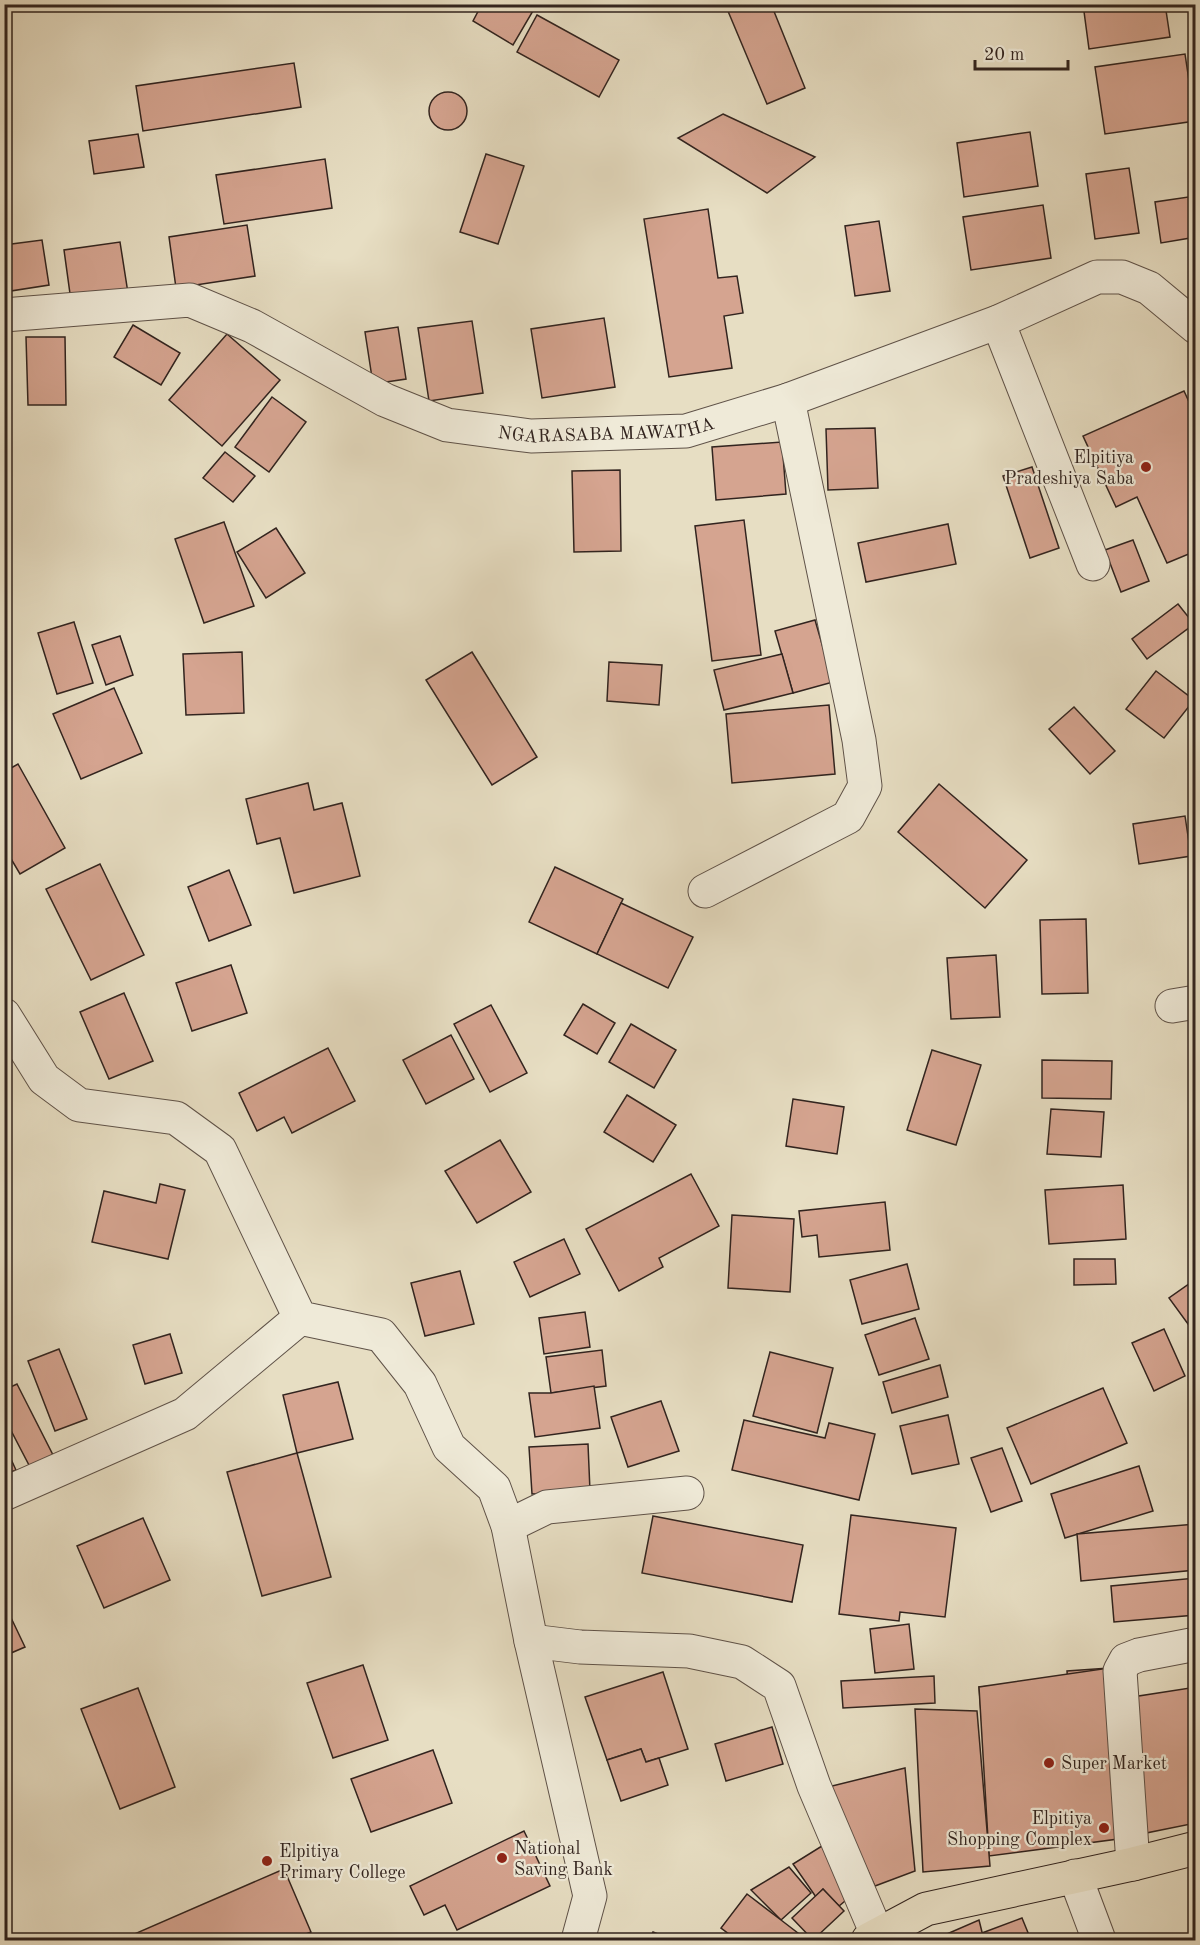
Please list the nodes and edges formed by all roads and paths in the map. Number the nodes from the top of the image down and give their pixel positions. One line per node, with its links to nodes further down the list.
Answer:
1 (4, 315): 4 (street, NGARASABA MAWATHA)
2 (998, 322): 3 (street, NGARASABA MAWATHA); 4 (street, NGARASABA MAWATHA); 5 (street)
3 (1196, 327)
4 (788, 400): 6 (street)
5 (1093, 564)
6 (705, 891)
7 (4, 1015): 8 (street)
8 (300, 1318): 10 (street); 11 (street)
9 (687, 1493): 11 (street)
10 (4, 1494)
11 (508, 1526): 12 (street)
12 (531, 1641): 17 (street); 18 (street)
13 (1191, 1645): 15 (street)
14 (1196, 1848): 15 (main road)
15 (1133, 1864): 16 (main road)
16 (1075, 1876): 17 (main road); 19 (street)
17 (873, 1937)
18 (578, 1941)
19 (1099, 1941)

